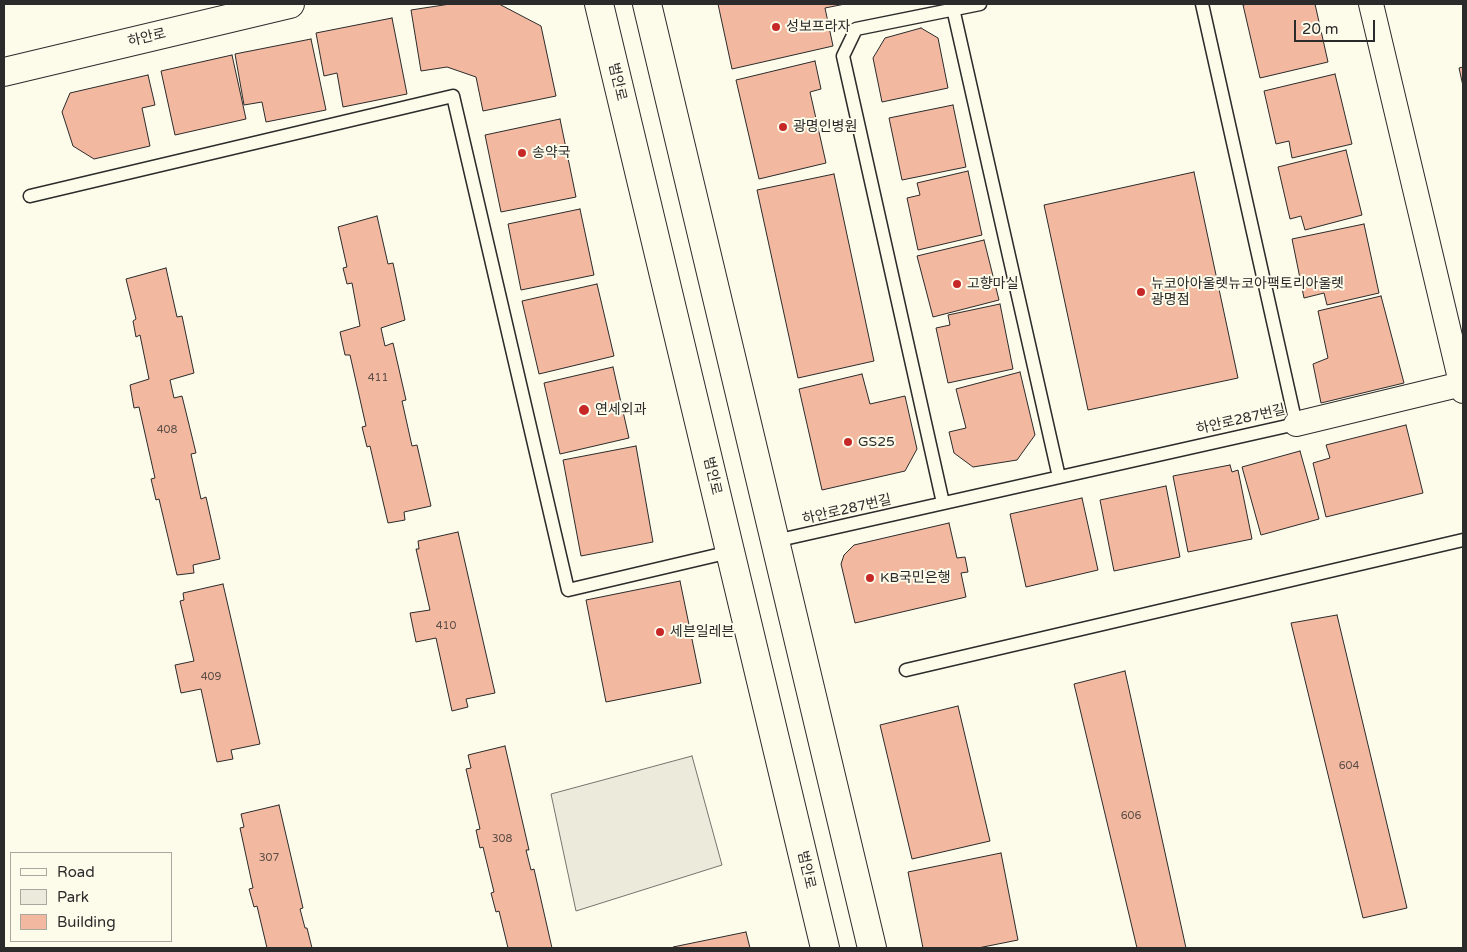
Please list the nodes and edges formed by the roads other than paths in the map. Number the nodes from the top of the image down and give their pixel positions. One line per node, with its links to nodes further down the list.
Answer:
1 (290, 4): 8 (main road, 하안로)
2 (599, 4): 16 (main road, 범안로)
3 (647, 4): 15 (main road)
4 (980, 4): 7 (lane)
5 (1202, 4): 11 (lane, 하안로287번길)
6 (1371, 4): 10 (street)
7 (952, 7): 12 (lane); 13 (lane)
8 (4, 72)
9 (30, 196): 16 (lane)
10 (1462, 388): 11 (street)
11 (1296, 424): 12 (lane, 하안로287번길)
12 (1059, 477): 13 (lane, 하안로287번길)
13 (943, 503): 15 (lane, 하안로287번길)
14 (1463, 540): 17 (lane)
15 (775, 541): 19 (main road)
16 (730, 552): 18 (main road, 범안로)
17 (906, 670)
18 (825, 948)
19 (872, 948)

